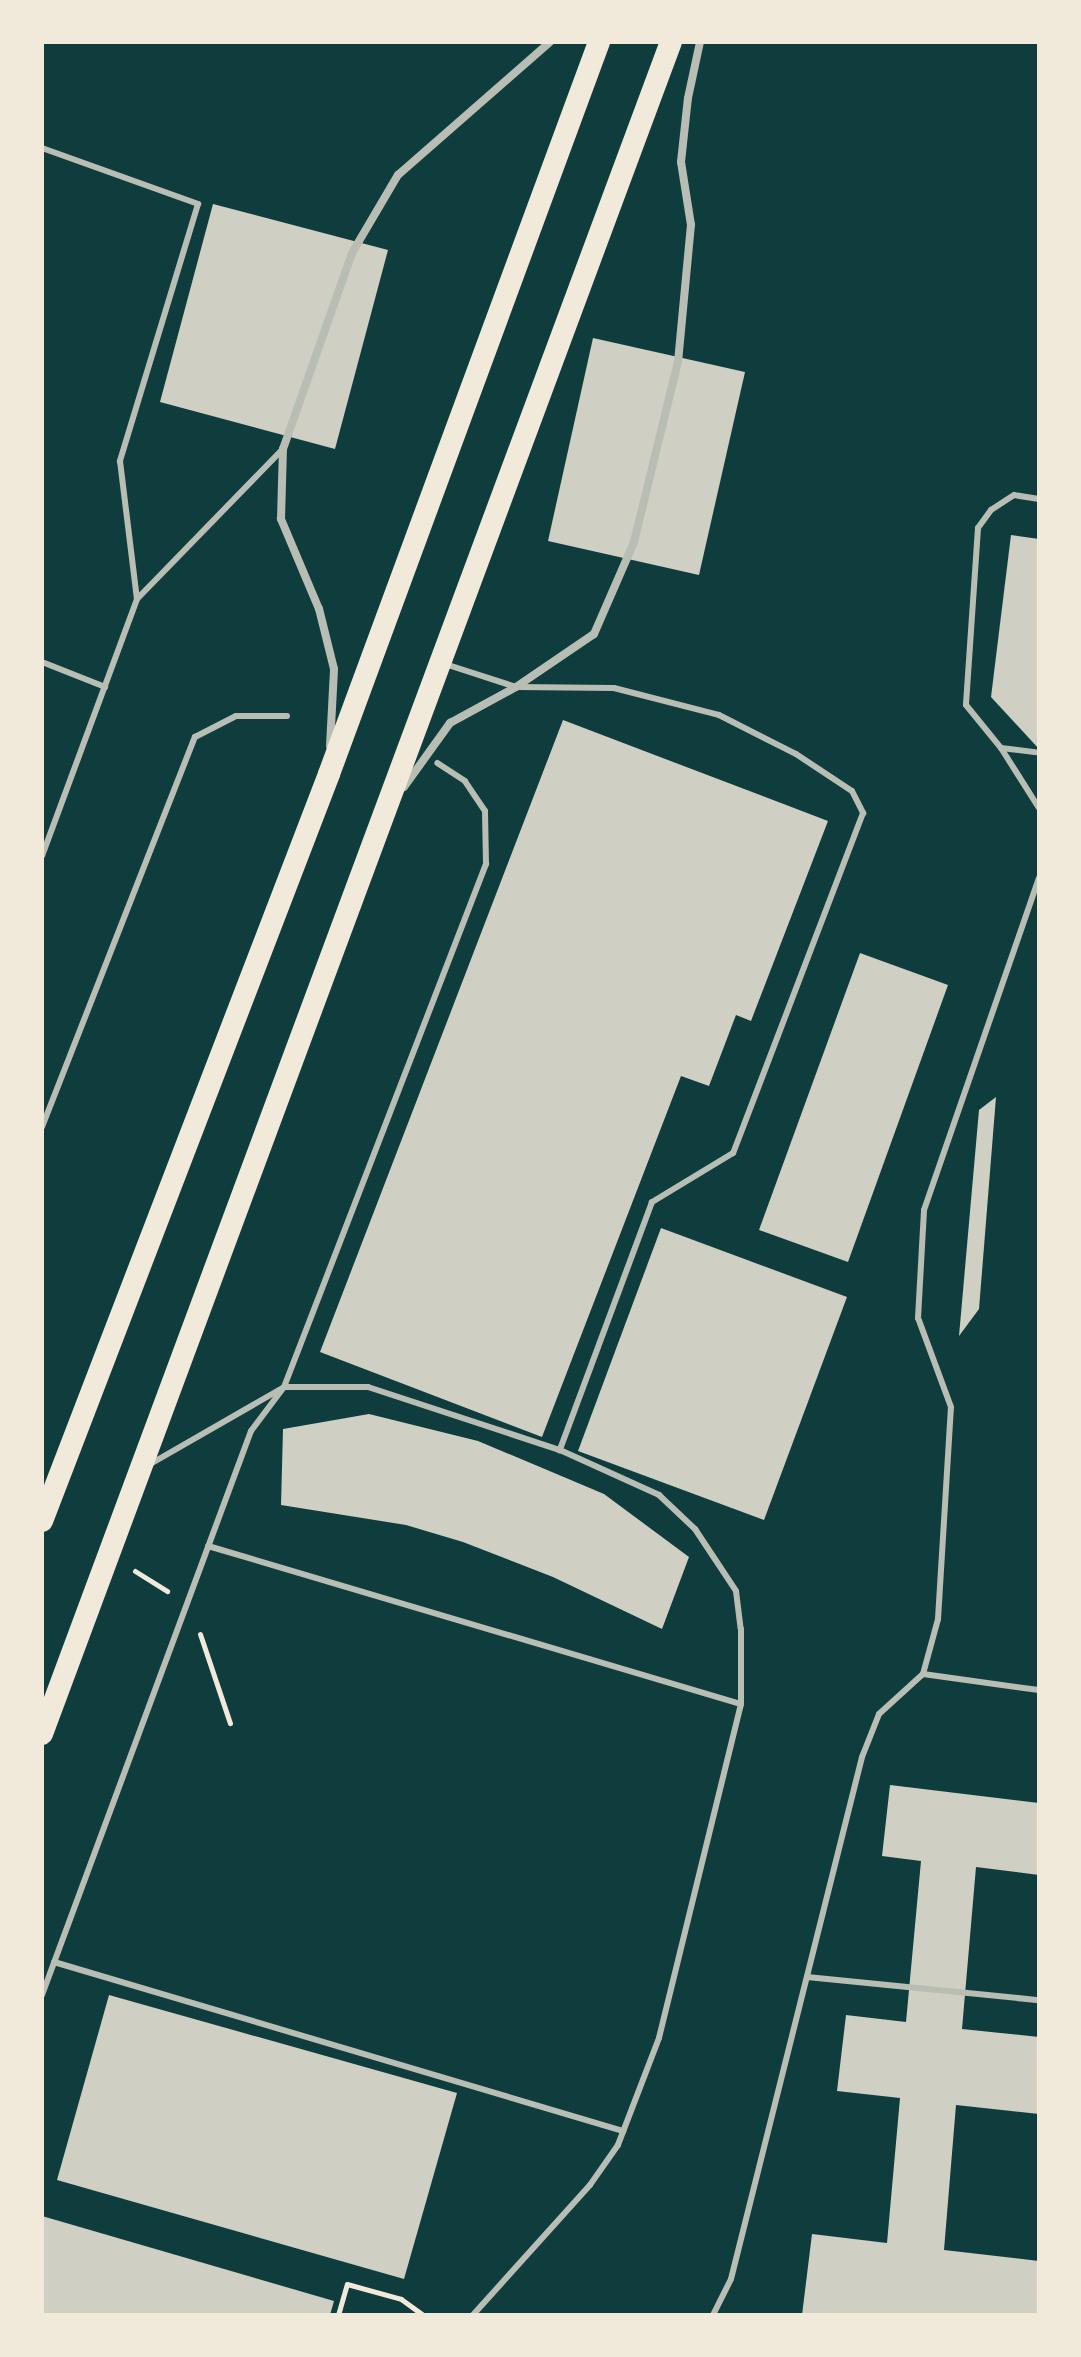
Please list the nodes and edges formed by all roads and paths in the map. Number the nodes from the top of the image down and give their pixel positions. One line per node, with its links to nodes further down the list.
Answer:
1 (550, 42): 6 (street)
2 (599, 42): 17 (highway)
3 (671, 42): 10 (highway)
4 (700, 42): 12 (street)
5 (42, 148): 8 (lane)
6 (283, 449): 8 (lane); 17 (street)
7 (1039, 499): 14 (lane)
8 (137, 599): 11 (lane)
9 (42, 662): 11 (lane)
10 (442, 663): 12 (lane); 19 (highway)
11 (105, 687): 20 (lane)
12 (516, 687): 19 (street); 24 (lane)
13 (287, 716): 22 (lane)
14 (1001, 748): 15 (lane); 18 (lane)
15 (1039, 753)
16 (437, 763): 23 (lane)
17 (329, 774): 26 (highway)
18 (1039, 808)
19 (387, 810): 25 (highway)
20 (42, 856)
21 (1039, 878): 31 (lane)
22 (42, 1127)
23 (284, 1387): 24 (lane); 25 (lane); 27 (lane)
24 (560, 1450): 33 (lane)
25 (141, 1468): 35 (highway)
26 (42, 1521)
27 (208, 1546): 33 (lane); 36 (lane)
28 (155, 1584): 29 (path)
29 (179, 1599)
30 (196, 1621): 34 (path)
31 (923, 1674): 32 (lane); 37 (lane)
32 (1039, 1690)
33 (741, 1704): 40 (lane)
34 (230, 1723)
35 (42, 1734)
36 (54, 1962): 38 (lane); 40 (lane)
37 (807, 1977): 39 (lane); 44 (lane)
38 (42, 1995)
39 (1039, 2000)
40 (623, 2131): 43 (lane)
41 (338, 2315): 42 (path)
42 (423, 2315)
43 (473, 2315)
44 (713, 2315)

